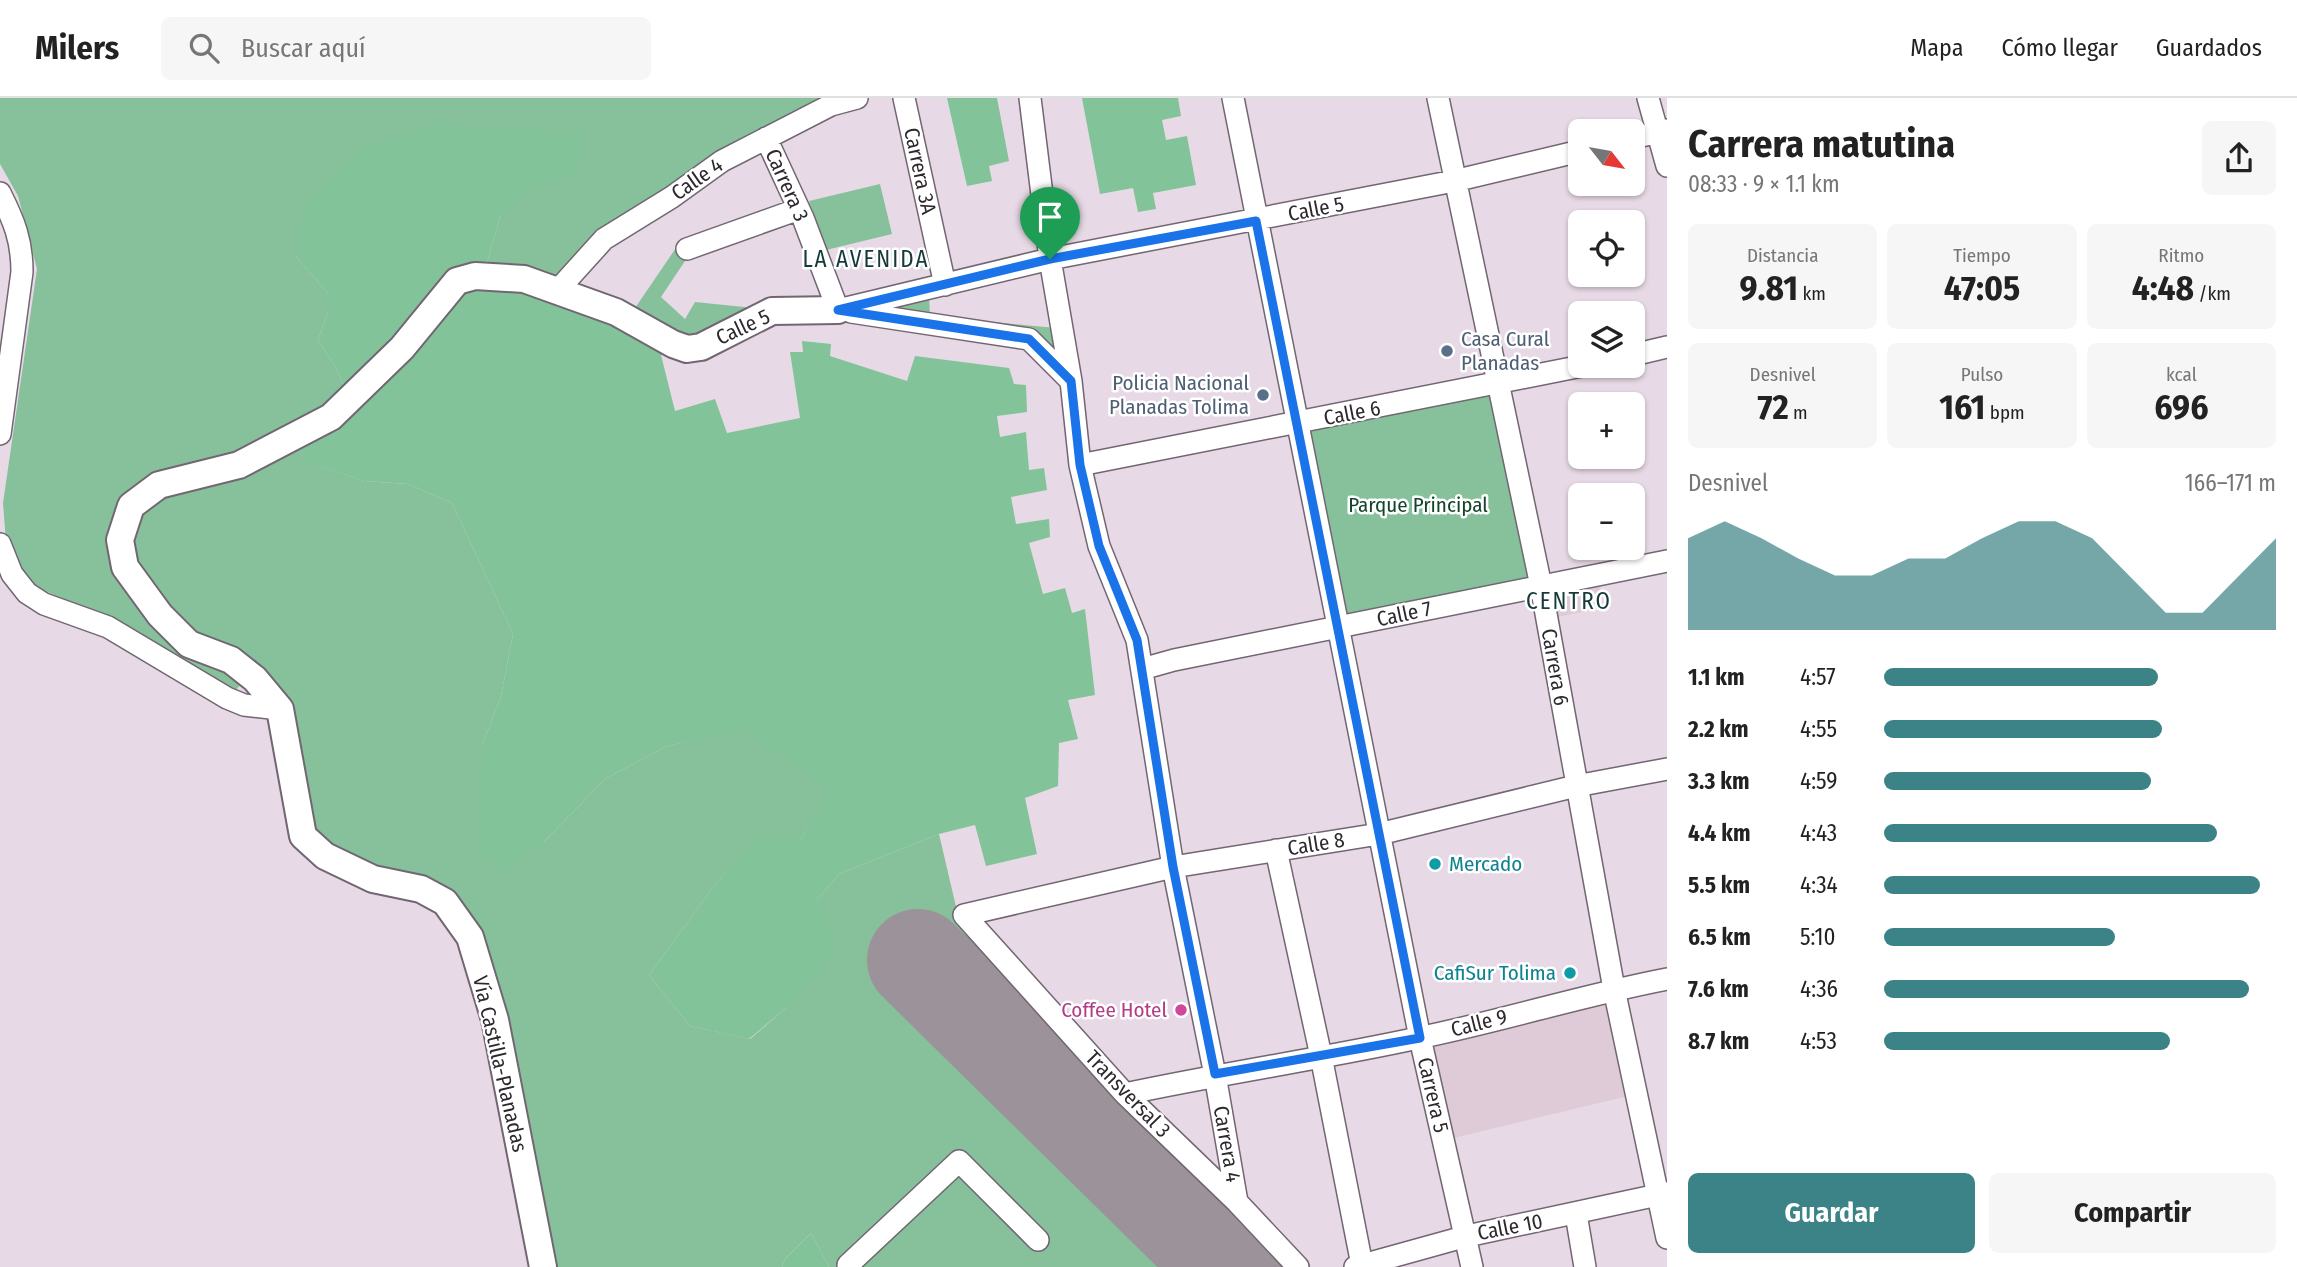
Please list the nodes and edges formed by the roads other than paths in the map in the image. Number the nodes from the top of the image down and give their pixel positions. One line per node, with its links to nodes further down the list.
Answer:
1 (857, 98): 8 (street, Calle 4)
2 (904, 98): 17 (street, Carrera 3A)
3 (1030, 98): 16 (street, Carrera 4)
4 (1233, 98): 14 (street, Carrera 5)
5 (1438, 98): 11 (street, Carrera 6)
6 (1648, 98): 7 (street)
7 (1662, 131): 10 (street)
8 (766, 138): 13 (street, Carrera 3); 18 (street, Calle 4)
9 (1568, 154): 11 (street, Calle 5)
10 (1667, 166)
11 (1454, 181): 14 (street, Calle 5); 24 (street, Carrera 6)
12 (0, 193): 26 (street)
13 (799, 209): 15 (street); 19 (street, Carrera 3)
14 (1256, 221): 16 (street, Calle 5); 25 (street, Carrera 5)
15 (687, 249)
16 (1050, 259): 17 (street, Calle 5); 23 (street, Carrera 4)
17 (945, 285): 19 (street, Calle 5)
18 (556, 290): 19 (main road, Calle 5); 36 (main road)
19 (838, 310): 23 (street)
20 (1667, 347): 21 (street)
21 (1645, 352)
22 (1568, 369): 24 (street, Calle 6)
23 (1071, 381): 27 (street, Carrera 4)
24 (1498, 384): 25 (street, Calle 6); 31 (street, Carrera 6)
25 (1297, 424): 27 (street, Calle 6); 32 (street, Carrera 5)
26 (0, 435)
27 (1080, 465): 33 (street, Carrera 4)
28 (0, 544): 30 (street)
29 (1667, 561): 31 (street, Calle 7)
30 (6, 575): 36 (street)
31 (1541, 586): 32 (street, Calle 7); 38 (street, Carrera 6)
32 (1337, 628): 34 (street, Calle 7); 39 (street, Carrera 5)
33 (1137, 640): 34 (street); 35 (street, Carrera 4)
34 (1174, 660): 35 (street, Calle 7)
35 (1142, 669): 41 (street, Carrera 4)
36 (280, 709): 57 (main road, Vía Castilla-Planadas)
37 (1667, 769): 38 (street, Calle 8)
38 (1576, 786): 39 (street, Calle 8); 44 (street, Carrera 6)
39 (1379, 834): 40 (street, Calle 8); 45 (street, Carrera 5)
40 (1276, 850): 41 (street, Calle 8); 46 (street)
41 (1173, 867): 42 (street, Calle 8); 47 (street, Carrera 4)
42 (964, 915): 48 (street, Transversal 3)
43 (1667, 979): 44 (street, Calle 9)
44 (1614, 989): 45 (street, Calle 9); 49 (street, Carrera 6)
45 (1420, 1038): 46 (street, Calle 9); 52 (street, Carrera 5)
46 (1321, 1056): 47 (street, Calle 9); 56 (street)
47 (1215, 1074): 48 (street, Calle 9); 50 (street, Carrera 4)
48 (1125, 1094): 50 (street, Transversal 3)
49 (1663, 1194): 51 (street, Calle 10); 53 (street, Carrera 6)
50 (1237, 1202): 58 (street, Transversal 3)
51 (1576, 1214): 52 (street, Calle 10); 60 (street)
52 (1467, 1236): 56 (street, Calle 10); 59 (street, Carrera 5)
53 (1667, 1238)
54 (1038, 1240): 55 (street)
55 (849, 1266)
56 (1359, 1266)
57 (543, 1267)
58 (1298, 1267)
59 (1472, 1267)
60 (1585, 1267)

